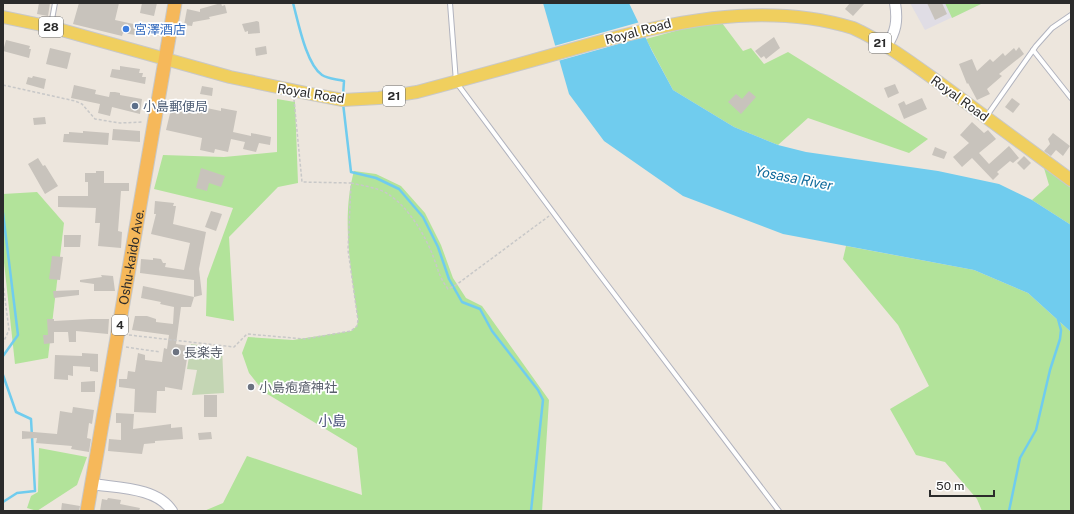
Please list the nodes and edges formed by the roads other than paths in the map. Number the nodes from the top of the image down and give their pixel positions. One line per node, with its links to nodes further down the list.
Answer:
1 (55, 3): 7 (lane)
2 (175, 3): 10 (highway, Oshu-kaido Ave. / 4)
3 (450, 3): 11 (lane)
4 (895, 3): 8 (street)
5 (1071, 15): 9 (lane)
6 (3, 17): 7 (main road, 28)
7 (51, 27): 10 (main road, 28)
8 (886, 47): 11 (main road, Royal Road / 21); 13 (main road, Royal Road / 21)
9 (1033, 50): 12 (lane); 13 (lane)
10 (165, 60): 11 (main road, Royal Road / 21); 15 (highway, Oshu-kaido Ave. / 4)
11 (456, 82): 18 (lane)
12 (1071, 98)
13 (986, 117): 14 (main road, Royal Road / 21)
14 (1071, 180)
15 (92, 484): 16 (highway, Oshu-kaido Ave. / 4); 17 (street)
16 (87, 511)
17 (172, 511)
18 (779, 511)

